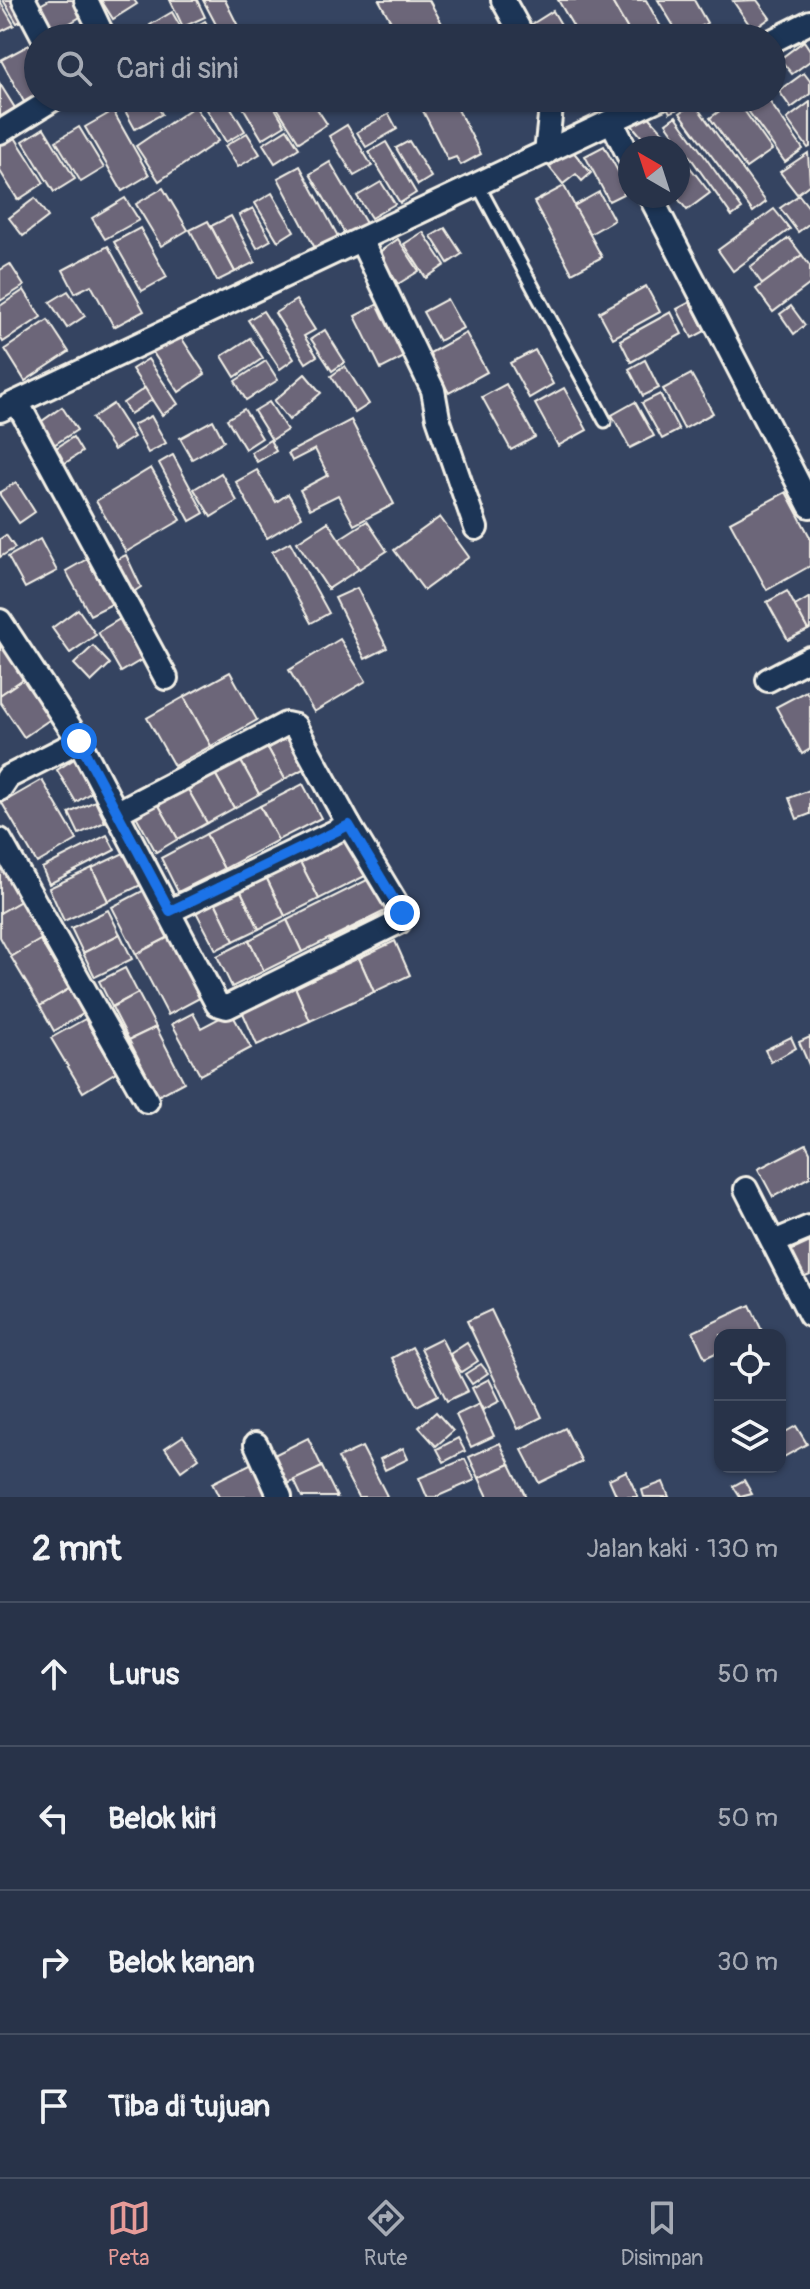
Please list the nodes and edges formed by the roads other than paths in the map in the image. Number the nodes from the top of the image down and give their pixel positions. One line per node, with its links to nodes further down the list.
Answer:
1 (86, 0): 6 (street)
2 (503, 0): 7 (street)
3 (26, 1): 5 (street)
4 (810, 22): 8 (street)
5 (37, 24)
6 (97, 24)
7 (516, 24)
8 (786, 34)
9 (32, 112): 13 (street)
10 (550, 112): 15 (street)
11 (632, 112): 12 (street)
12 (612, 122): 14 (street); 15 (street)
13 (0, 132)
14 (619, 136)
15 (546, 153): 16 (street)
16 (478, 185): 18 (street); 20 (lane)
17 (656, 208): 21 (street)
18 (361, 240): 19 (street); 22 (street)
19 (9, 406): 25 (street)
20 (605, 421)
21 (810, 506)
22 (476, 528)
23 (1, 624): 27 (street)
24 (810, 658): 26 (street)
25 (166, 678)
26 (768, 680)
27 (79, 741): 28 (street); 29 (street)
28 (0, 789)
29 (118, 812): 30 (street); 32 (street)
30 (349, 825): 32 (street); 32 (street)
31 (0, 840): 33 (street)
32 (170, 911)
33 (147, 1101)
34 (746, 1189): 36 (street)
35 (810, 1227): 36 (street)
36 (774, 1242): 37 (street)
37 (810, 1315)
38 (256, 1444): 39 (street)
39 (280, 1497)

